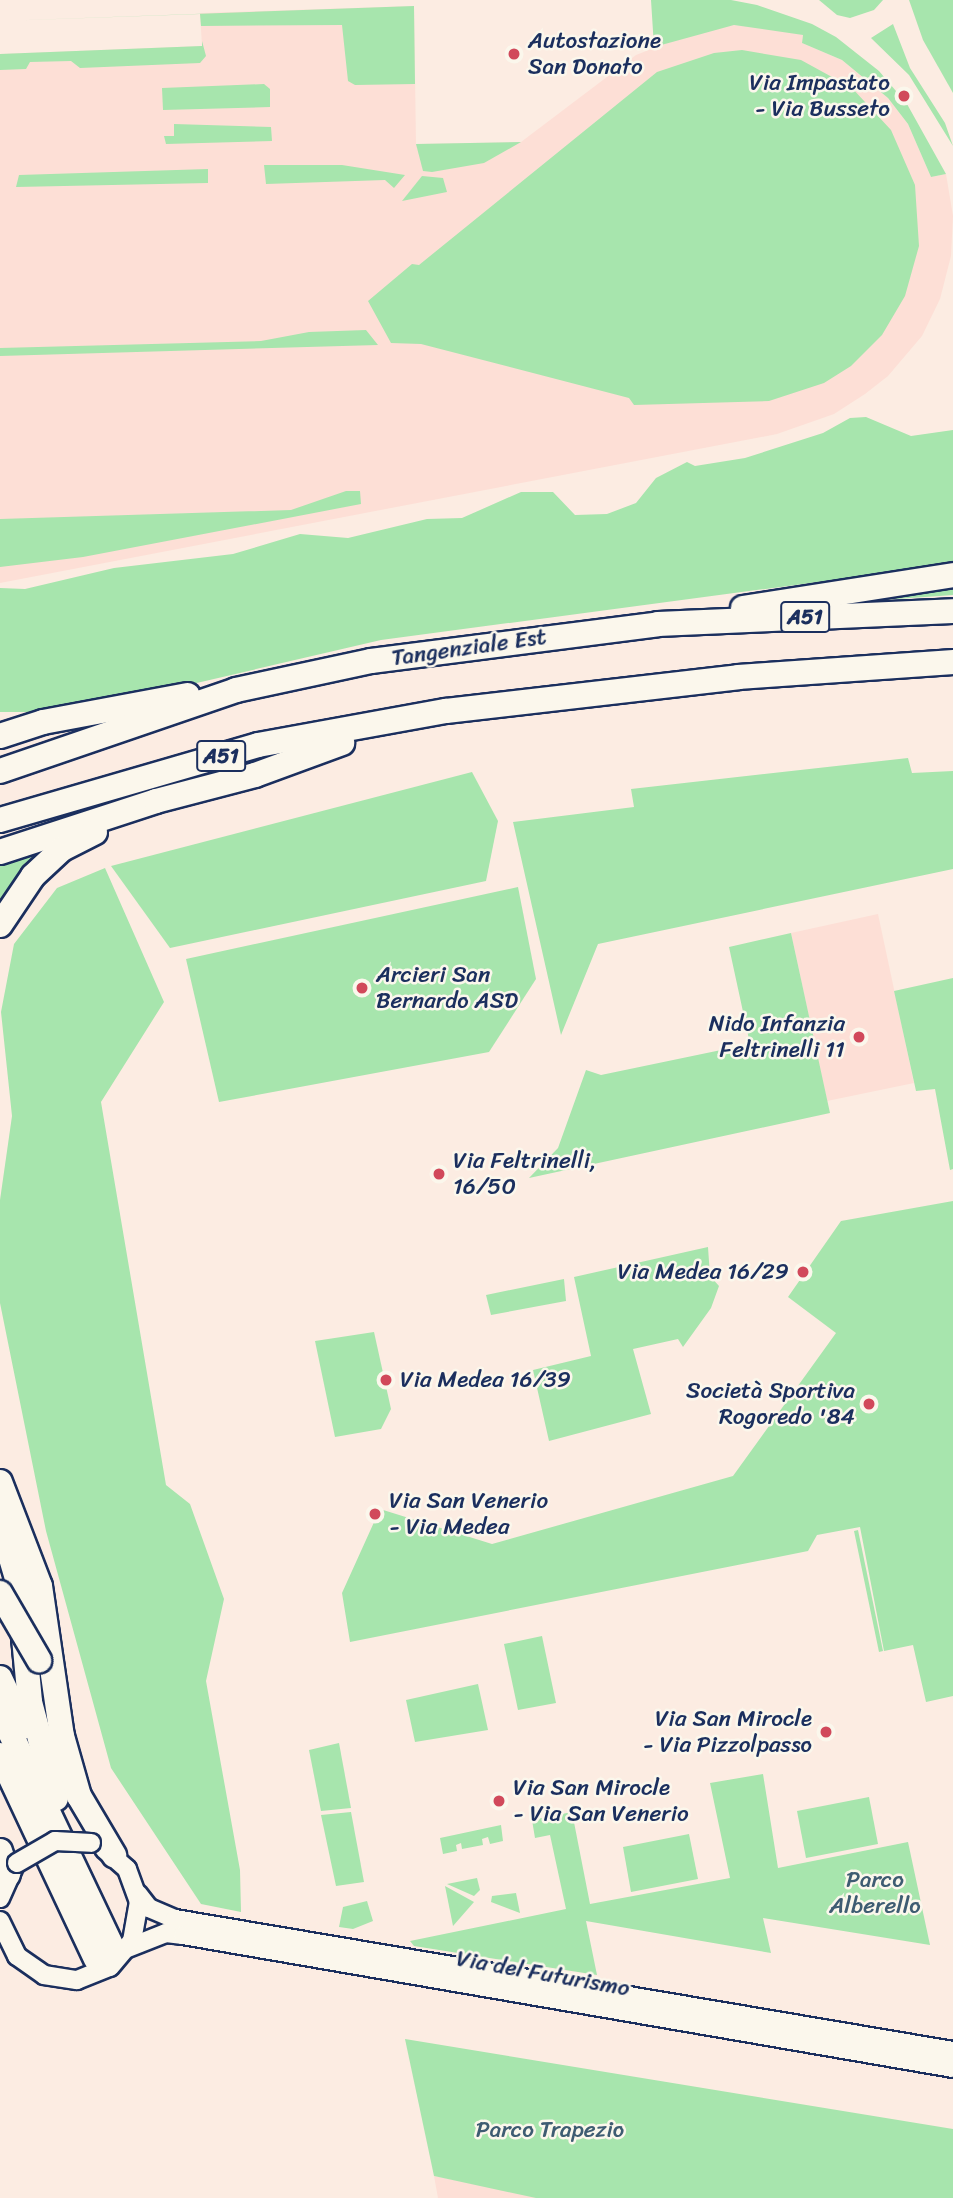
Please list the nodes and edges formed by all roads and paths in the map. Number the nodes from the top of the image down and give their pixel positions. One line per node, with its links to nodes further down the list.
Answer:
1 (953, 575): 3 (highway)
2 (953, 611): 3 (highway, Tangenziale Est / A51)
3 (658, 624): 5 (highway, Tangenziale Est / A51)
4 (953, 662): 6 (highway, A51)
5 (236, 691): 8 (highway); 10 (highway, Tangenziale Est / A51)
6 (446, 711): 11 (highway); 12 (highway, A51)
7 (0, 722): 8 (highway)
8 (43, 722): 9 (highway)
9 (0, 736)
10 (0, 771)
11 (156, 801): 13 (highway); 14 (highway)
12 (0, 820)
13 (0, 852)
14 (0, 925)
15 (0, 1482): 20 (highway)
16 (0, 1521): 23 (highway)
17 (0, 1593): 20 (highway, bridge)
18 (0, 1678): 23 (highway)
19 (0, 1712): 26 (highway)
20 (63, 1743): 24 (highway)
21 (0, 1755): 29 (highway)
22 (0, 1790): 29 (highway)
23 (56, 1799): 26 (highway)
24 (114, 1855): 25 (street, bridge); 27 (street)
25 (5, 1875)
26 (85, 1889): 30 (highway)
27 (138, 1894): 30 (street); 31 (street, Via del Futurismo)
28 (0, 1921): 30 (street)
29 (85, 1936): 30 (highway)
30 (109, 1957): 32 (street, Via del Futurismo)
31 (953, 2051)
32 (953, 2068)

